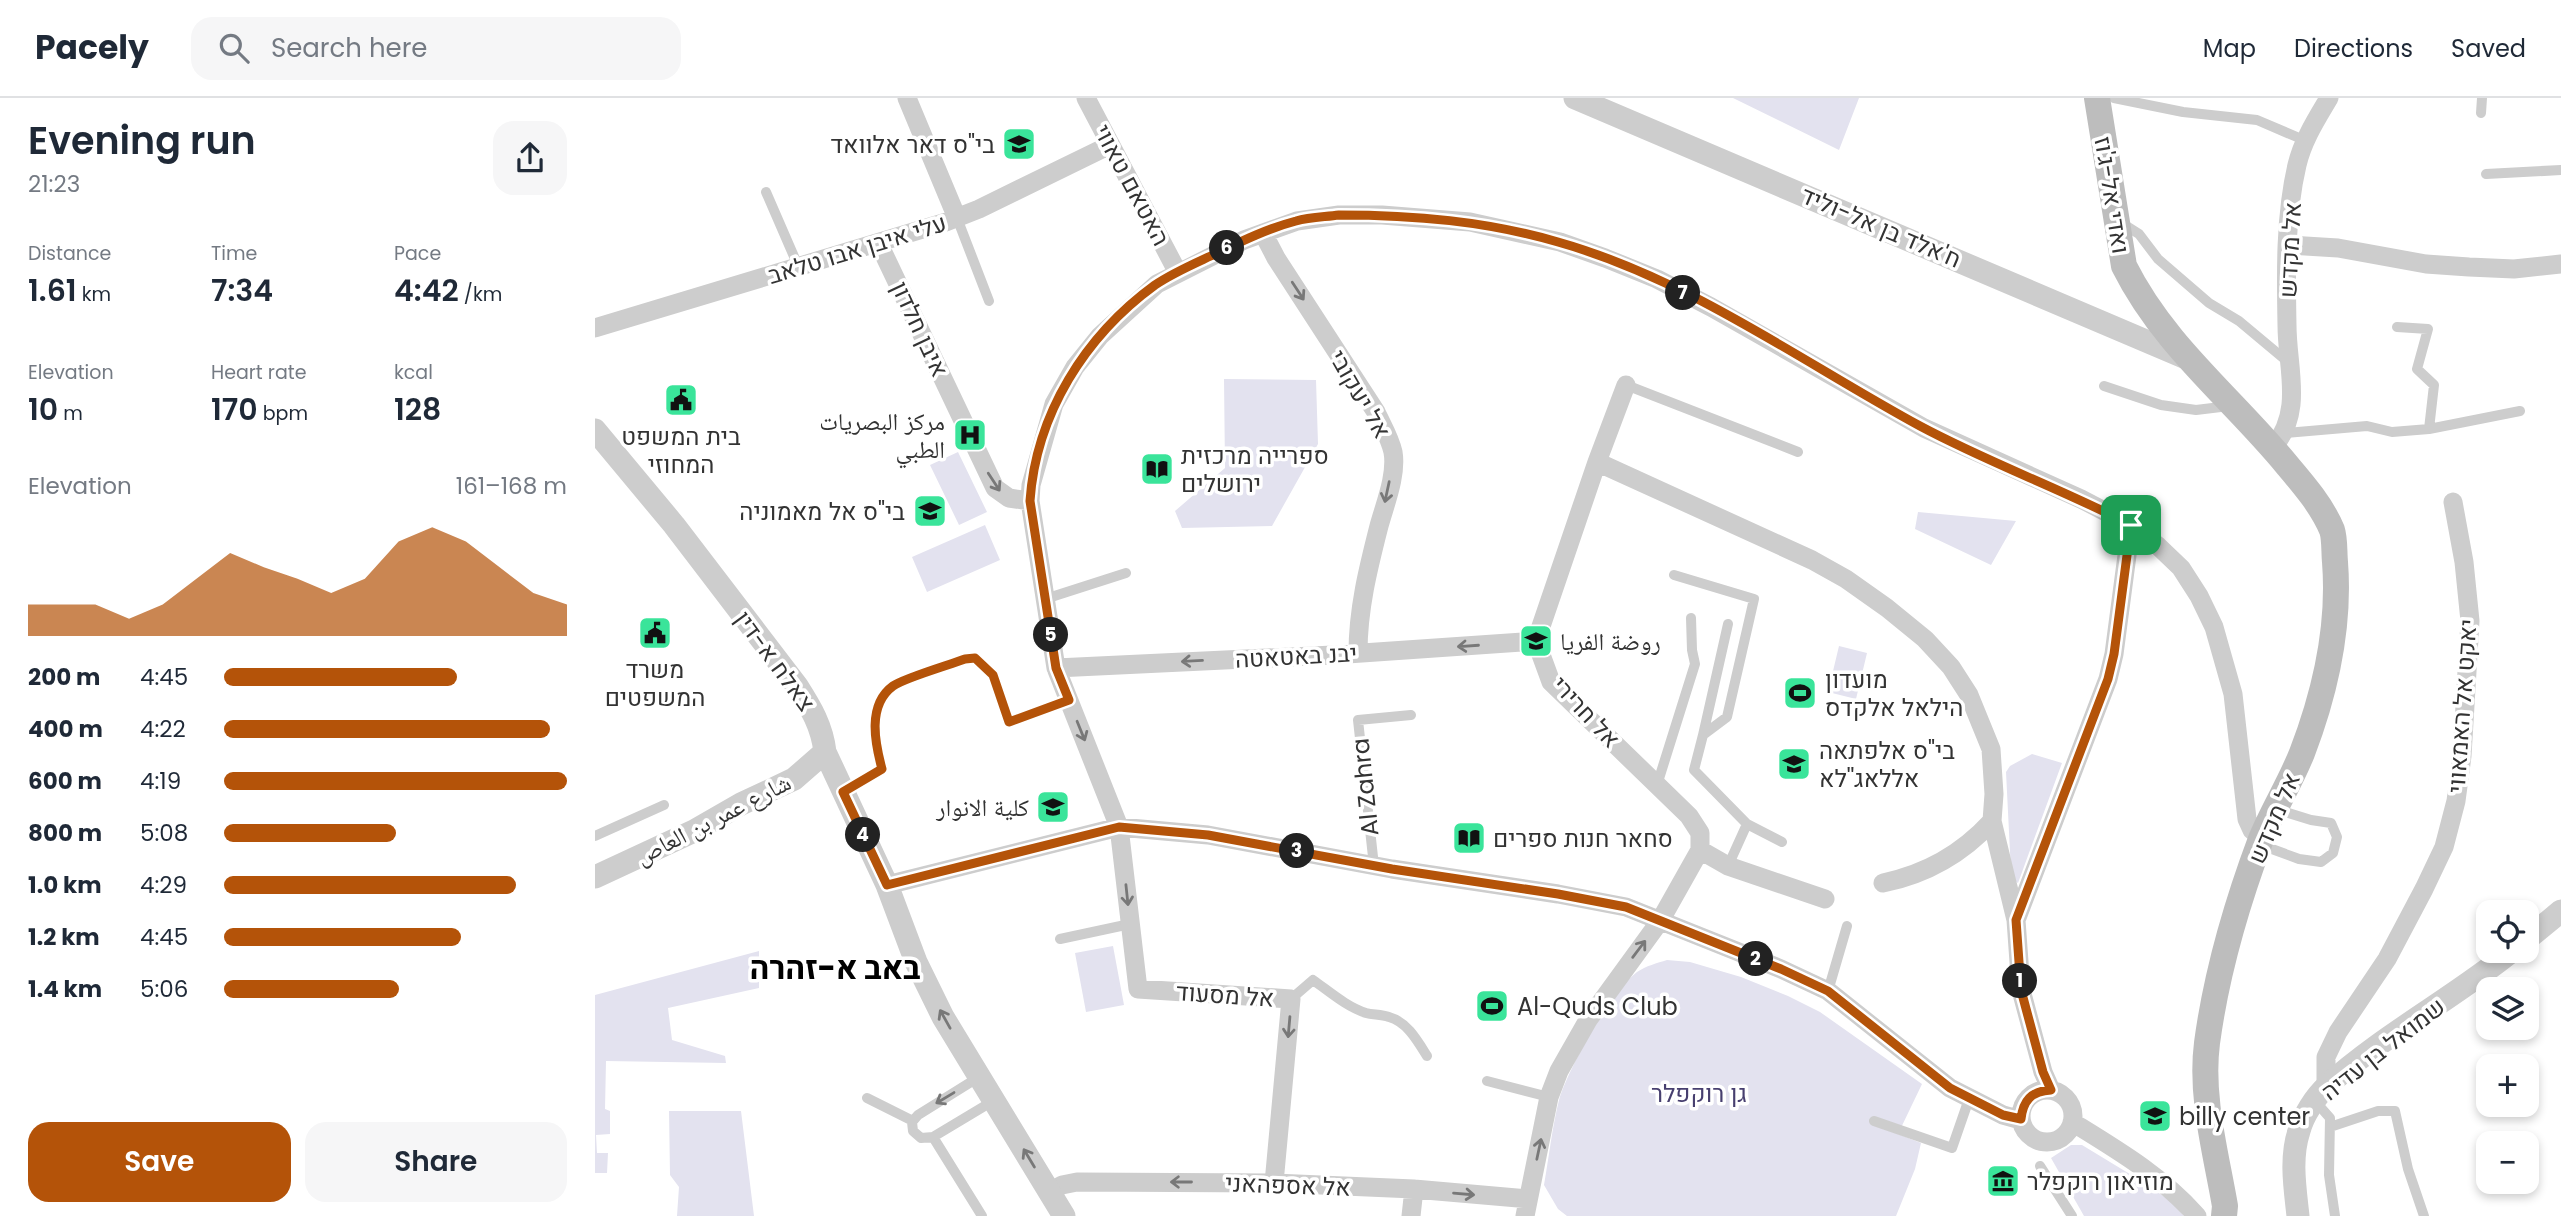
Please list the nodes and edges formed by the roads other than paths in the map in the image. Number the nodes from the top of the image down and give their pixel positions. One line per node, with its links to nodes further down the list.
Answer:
1 (907, 98): 15 (street)
2 (1575, 98): 26 (street, ח'אלד בן אל-וליד)
3 (2097, 98): 16 (main road, ואדי אל-ג'וז)
4 (2114, 98): 8 (lane)
5 (2329, 98): 10 (street, אל מקדש)
6 (2482, 98): 9 (lane)
7 (1090, 99): 11 (street, האטאם טאווי)
8 (2154, 102): 10 (lane)
9 (2481, 113)
10 (2304, 140): 19 (street, אל מקדש)
11 (1110, 145): 15 (street, עלי איבן אבו טלאב); 22 (street, האטאם טאווי)
12 (2561, 170): 13 (lane)
13 (2486, 174)
14 (766, 192): 21 (lane)
15 (957, 218): 18 (street, עלי איבן אבו טלאב); 23 (lane)
16 (2117, 220): 26 (main road, ואדי אל-ג'וז); 27 (lane)
17 (1263, 233): 22 (street); 39 (street); 46 (street, אל יעקובי, one-way to 46)
18 (879, 244): 21 (street, עלי איבן אבו טלאב); 37 (street, איבן חלדון, one-way to 37)
19 (2288, 245): 20 (street); 27 (street, אל מקדש)
20 (2561, 264)
21 (799, 268): 25 (street, עלי איבן אבו טלאב)
22 (1178, 273): 37 (street)
23 (989, 301)
24 (2397, 327): 32 (lane)
25 (595, 328)
26 (2186, 358): 30 (main road, אל מקדש)
27 (2289, 363): 34 (street, אל מקדש)
28 (1626, 385): 35 (lane); 36 (street)
29 (2104, 386): 30 (lane)
30 (2233, 405): 34 (main road, אל מקדש)
31 (2520, 411): 32 (lane)
32 (2429, 429): 34 (lane)
33 (595, 430): 51 (street, צאלח א-דין)
34 (2279, 440): 55 (main road, אל מקדש)
35 (1798, 452)
36 (1597, 462): 45 (street); 56 (street)
37 (1030, 501): 42 (street)
38 (2453, 502): 83 (street, יאקט אל האמאווי)
39 (2131, 525): 60 (street); 70 (street)
40 (1126, 573): 42 (lane)
41 (1674, 575): 50 (lane)
42 (1045, 599): 47 (street)
43 (1691, 618): 52 (lane)
44 (1728, 624): 50 (lane)
45 (1536, 641): 46 (street, יבנ באטאטה, one-way to 46); 52 (street, אל חרירי)
46 (1358, 653): 47 (street, יבנ באטאטה, one-way to 47)
47 (1056, 668): 48 (street)
48 (1069, 700): 53 (lane); 58 (street, one-way to 58)
49 (1411, 715): 63 (lane, Al Zahra)
50 (1703, 735): 57 (lane)
51 (825, 752): 53 (street, צאלח א-דין); 65 (street, شارع عمر بن العاص)
52 (1657, 785): 62 (street, אל חרירי)
53 (843, 792): 67 (street, צאלח א-דין)
54 (664, 805): 59 (lane)
55 (2276, 809): 60 (main road, אל מקדש); 60 (lane)
56 (1992, 821): 66 (street); 70 (street)
57 (1747, 824): 61 (lane); 64 (lane)
58 (1119, 827): 63 (street); 67 (street); 72 (street, אל מסעוד, one-way to 72)
59 (595, 836)
60 (2261, 841): 99 (main road, אל מקדש)
61 (1782, 842)
62 (1700, 850): 64 (street); 71 (street)
63 (1374, 866): 71 (street)
64 (1728, 866): 68 (street)
65 (597, 871)
66 (1883, 883)
67 (887, 885): 80 (street, צאלח א-דין, one-way to 67)
68 (1825, 899)
69 (2561, 911): 74 (street)
70 (2016, 920): 82 (street)
71 (1660, 921): 77 (street); 84 (street, one-way to 71)
72 (1130, 924): 75 (lane); 78 (street, אל מסעוד)
73 (1847, 926): 77 (lane)
74 (2539, 929)
75 (1060, 939)
76 (2497, 963): 83 (street, שמואל בן עדיה)
77 (1828, 991): 86 (street)
78 (1291, 999): 79 (lane); 95 (street, אל מסעוד, one-way to 95)
79 (1427, 1056)
80 (980, 1077): 87 (street, צאלח א-דין); 89 (lane, one-way to 89)
81 (1487, 1081): 84 (lane)
82 (2051, 1090): 88 (street); 91 (street)
83 (2321, 1094): 92 (lane); 105 (street, שמואל בן עדיה)
84 (1549, 1097): 98 (street, one-way to 84)
85 (867, 1098): 89 (lane)
86 (1969, 1099): 88 (street); 90 (lane)
87 (994, 1100): 93 (lane); 97 (street, צאלח א-דין, one-way to 87)
88 (2021, 1119): 91 (street)
89 (913, 1121): 93 (lane)
90 (1874, 1121)
91 (2072, 1122): 104 (street)
92 (2330, 1127): 106 (lane); 107 (lane)
93 (933, 1137): 100 (lane)
94 (2040, 1166): 103 (lane)
95 (1274, 1183): 96 (street, אל אספהאני); 97 (street, אל אספהאני, one-way to 97)
96 (1414, 1189): 98 (street, אל אספהאני, one-way to 98); 102 (street)
97 (1049, 1192): 101 (street, צאלח א-דין)
98 (1527, 1208)
99 (2227, 1213)
100 (982, 1216)
101 (1064, 1216)
102 (1411, 1216)
103 (2072, 1216)
104 (2197, 1216)
105 (2298, 1216)
106 (2335, 1216)
107 (2424, 1216)

